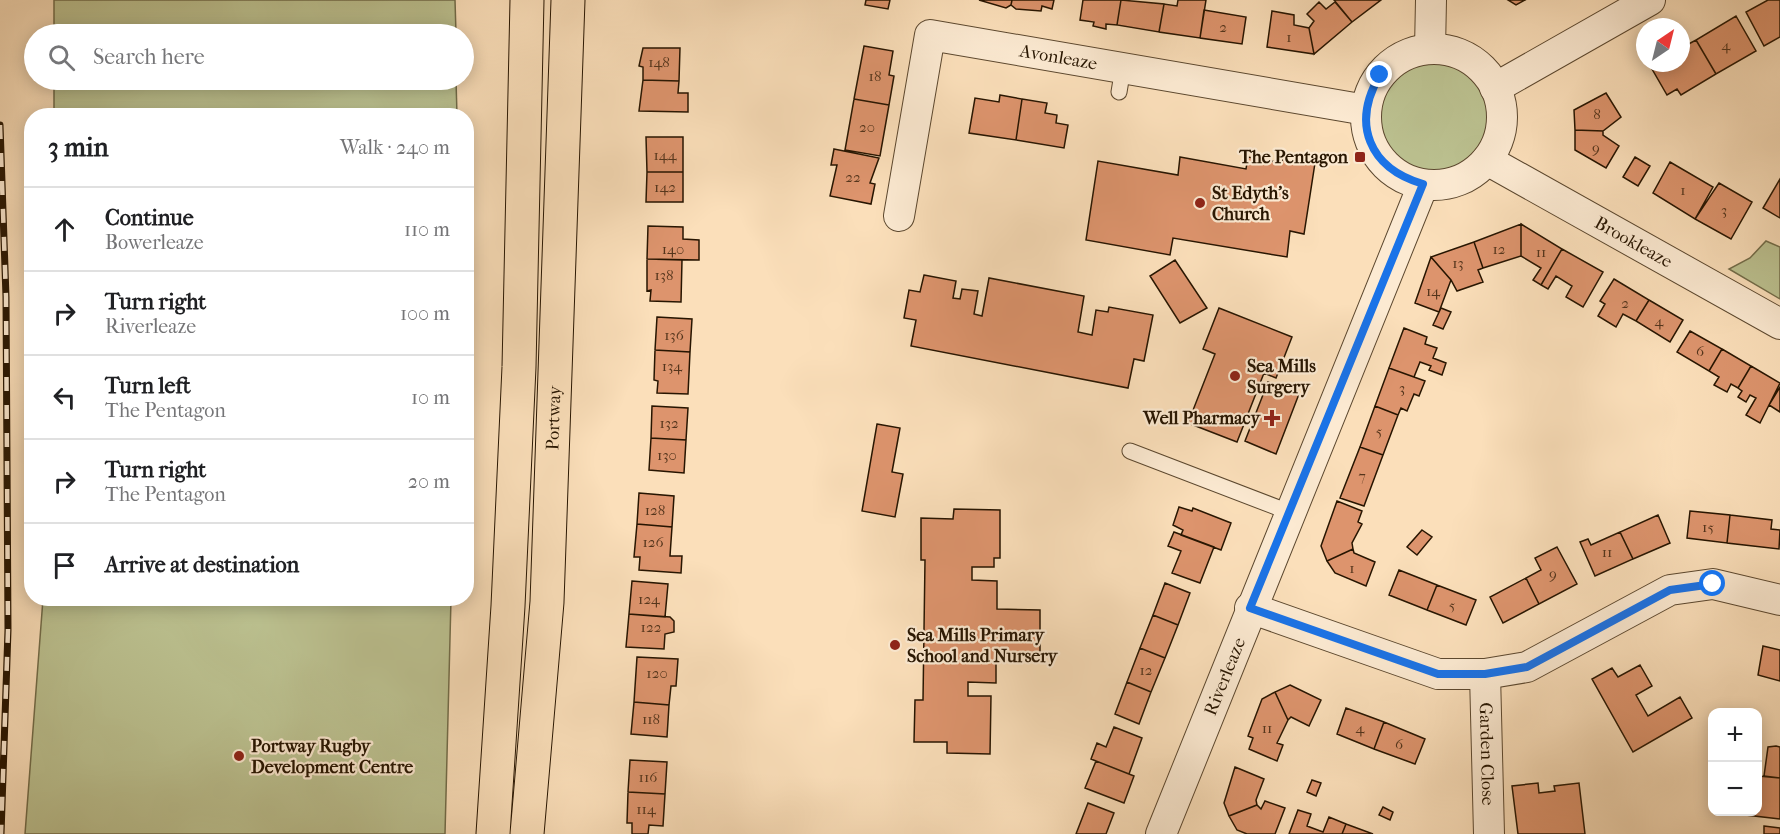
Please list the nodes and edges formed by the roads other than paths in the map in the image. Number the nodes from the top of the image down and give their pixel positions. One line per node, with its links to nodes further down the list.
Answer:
1 (527, 0): 17 (highway)
2 (568, 0): 18 (highway, Portway)
3 (1431, 0): 5 (street)
4 (1650, 0): 6 (street)
5 (1430, 50): 6 (street); 7 (street)
6 (1495, 88): 8 (street)
7 (1366, 110): 9 (street); 10 (street, Avonleaze)
8 (1487, 160): 9 (street); 11 (street, Brookleaze)
9 (1423, 184): 13 (street, Riverleaze)
10 (899, 216)
11 (1780, 324)
12 (1130, 451): 13 (lane)
13 (1289, 512): 15 (street, Riverleaze)
14 (1780, 600): 16 (street)
15 (1250, 608): 16 (street); 19 (street, Riverleaze)
16 (1485, 674): 20 (street, Garden Close)
17 (493, 834)
18 (527, 834)
19 (1161, 834)
20 (1489, 834)

